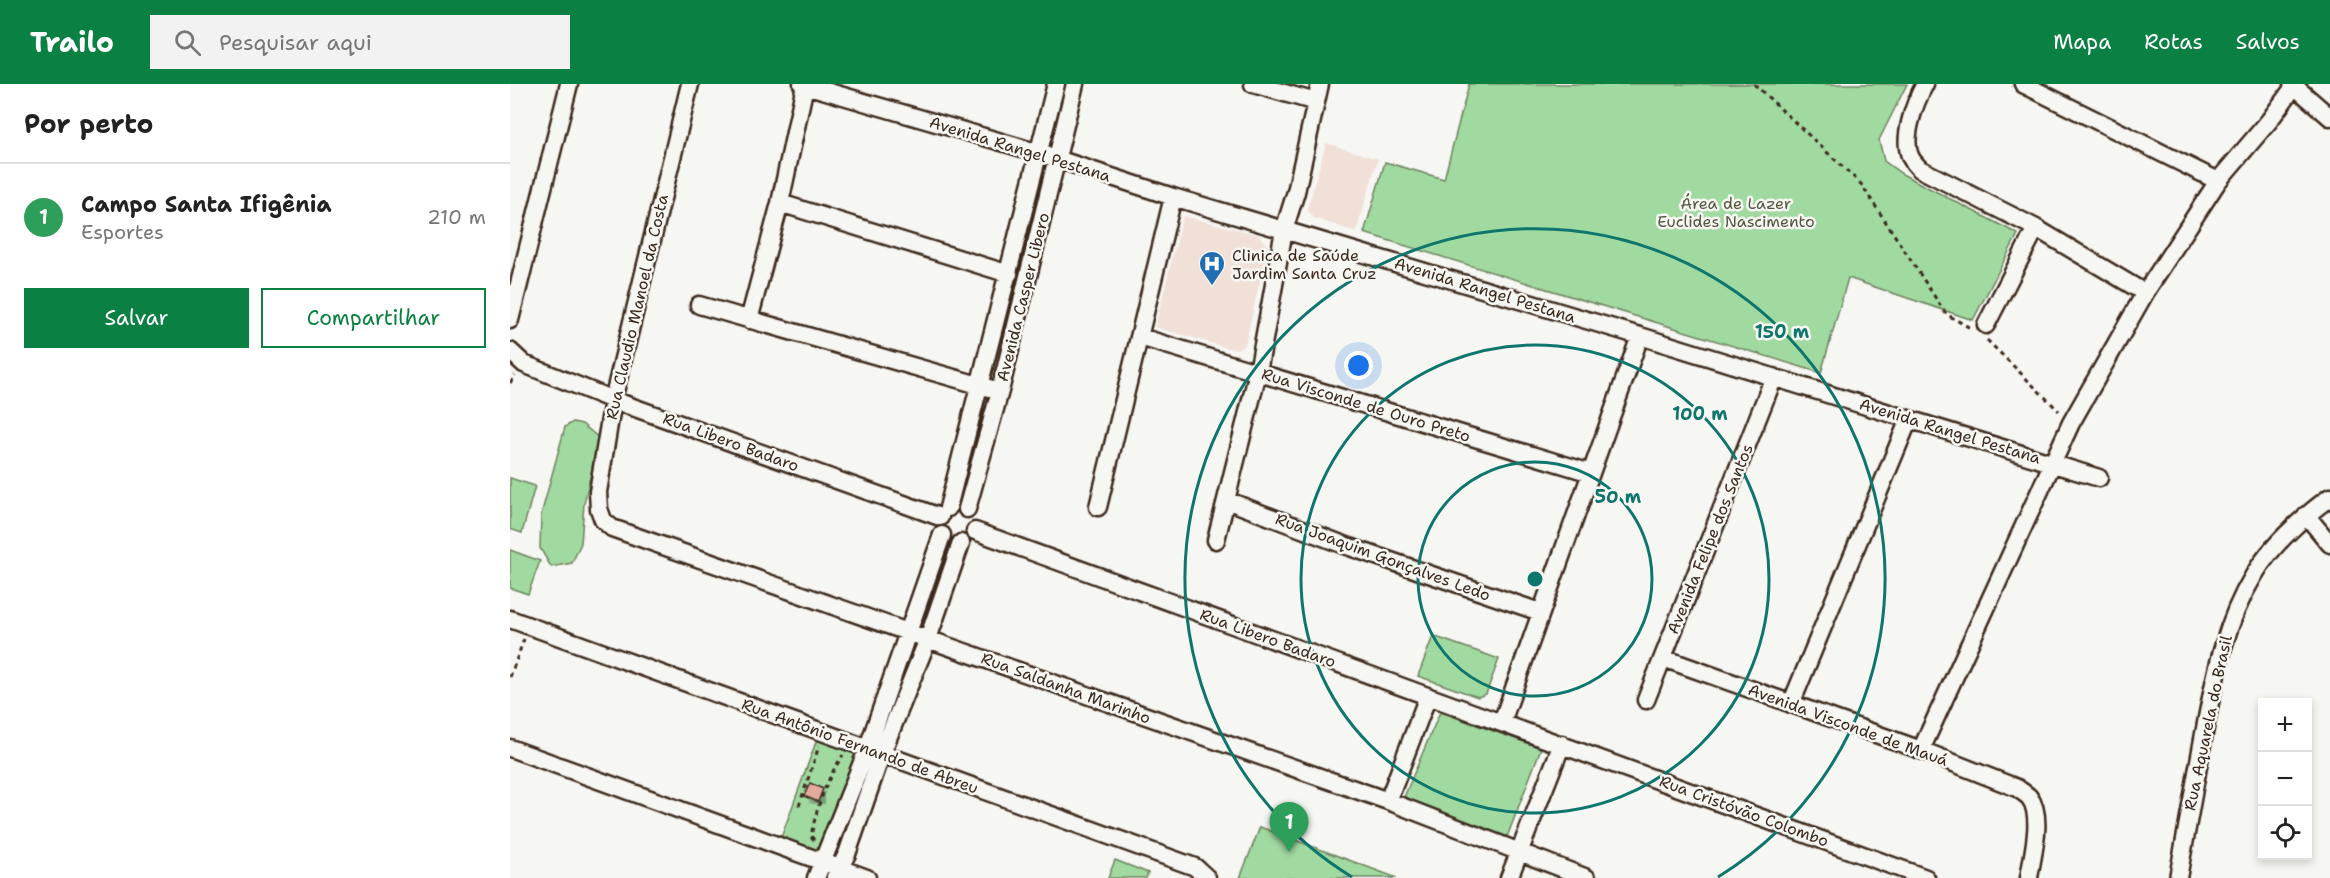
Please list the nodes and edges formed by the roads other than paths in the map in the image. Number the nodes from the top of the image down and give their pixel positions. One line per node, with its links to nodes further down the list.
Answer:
1 (569, 84): 23 (street)
2 (690, 84): 33 (street, Rua Claudio Manoel da Costa)
3 (804, 84): 13 (street, Avenida Rangel Pestana); 17 (street)
4 (1056, 84): 13 (street, Avenida Casper Libero)
5 (1075, 84): 14 (street, Avenida Casper Libero)
6 (1252, 84): 11 (street)
7 (1320, 84): 11 (street)
8 (1925, 84): 18 (street)
9 (2023, 84): 15 (street)
10 (2294, 84): 12 (street); 15 (street)
11 (1316, 102): 19 (street)
12 (2330, 117)
13 (1039, 153): 14 (street, Avenida Rangel Pestana); 20 (street, Avenida Casper Libero)
14 (1056, 159): 16 (street, Avenida Rangel Pestana); 32 (street, Avenida Casper Libero)
15 (2218, 181): 21 (street)
16 (1173, 197): 19 (street, Avenida Rangel Pestana); 27 (street)
17 (780, 203): 20 (street); 24 (street)
18 (2036, 228): 21 (street); 25 (street)
19 (1284, 230): 26 (street, Avenida Rangel Pestana); 29 (street)
20 (1009, 274): 31 (street, Avenida Casper Libero)
21 (2145, 293): 35 (street)
22 (699, 305): 24 (street)
23 (510, 320)
24 (749, 320): 31 (street)
25 (1981, 330)
26 (1640, 336): 30 (street, Avenida Rangel Pestana); 36 (street)
27 (1140, 337): 29 (street, Rua Visconde de Ouro Preto); 40 (street)
28 (510, 351): 33 (street, Rua Libero Badaro)
29 (1258, 372): 36 (street, Rua Visconde de Ouro Preto); 39 (street)
30 (1774, 377): 34 (street, Avenida Rangel Pestana); 54 (street, Avenida Felipe dos Santos)
31 (978, 385): 32 (street); 42 (street, Avenida Casper Libero)
32 (1000, 392): 41 (street, Avenida Casper Libero)
33 (613, 400): 42 (street, Rua Libero Badaro); 44 (street, Rua Claudio Manoel da Costa)
34 (1909, 419): 35 (street, Avenida Rangel Pestana); 57 (street)
35 (2055, 463): 37 (street, Avenida Rangel Pestana); 62 (street)
36 (1591, 473): 50 (street)
37 (2099, 478)
38 (2330, 497): 43 (street, Rua Aquarela do Brasil)
39 (1226, 500): 47 (street); 50 (street, Rua Joaquim Gonçalves Ledo)
40 (1098, 507)
41 (968, 509): 42 (street); 45 (street)
42 (944, 513): 46 (street)
43 (2306, 515): 49 (street); 74 (street, Rua Aquarela do Brasil)
44 (612, 528): 52 (street, Rua Saldanha Marinho)
45 (975, 531): 48 (street); 55 (street, Rua Libero Badaro)
46 (942, 535): 48 (street); 52 (street)
47 (1216, 540)
48 (961, 543): 53 (street)
49 (2330, 544)
50 (1540, 612): 58 (street)
51 (510, 619): 61 (street, Rua Antônio Fernando de Abreu)
52 (907, 631): 53 (street, Rua Saldanha Marinho); 61 (street)
53 (928, 639): 61 (street); 63 (street, Rua Saldanha Marinho)
54 (1663, 658): 56 (street, Avenida Felipe dos Santos); 57 (street, Avenida Visconde de Mauá)
55 (1428, 696): 58 (street, Rua Libero Badaro); 63 (street)
56 (1646, 700)
57 (1791, 704): 62 (street, Avenida Visconde de Mauá)
58 (1502, 722): 59 (street, Rua Libero Badaro)
59 (1562, 744): 64 (street); 72 (street, Rua Cristóvão Colombo)
60 (510, 748): 65 (street)
61 (868, 749): 65 (street); 66 (street); 69 (street, Rua Antônio Fernando de Abreu)
62 (1921, 750): 73 (street, Avenida Visconde de Mauá)
63 (1388, 801): 64 (street, Rua Saldanha Marinho)
64 (1518, 853): 70 (street); 71 (street, Rua Saldanha Marinho)
65 (821, 862): 66 (street); 67 (street)
66 (837, 873): 68 (street)
67 (816, 878)
68 (867, 878)
69 (1207, 878)
70 (1509, 878)
71 (1587, 878)
72 (1926, 878)
73 (2029, 878)
74 (2178, 878)

